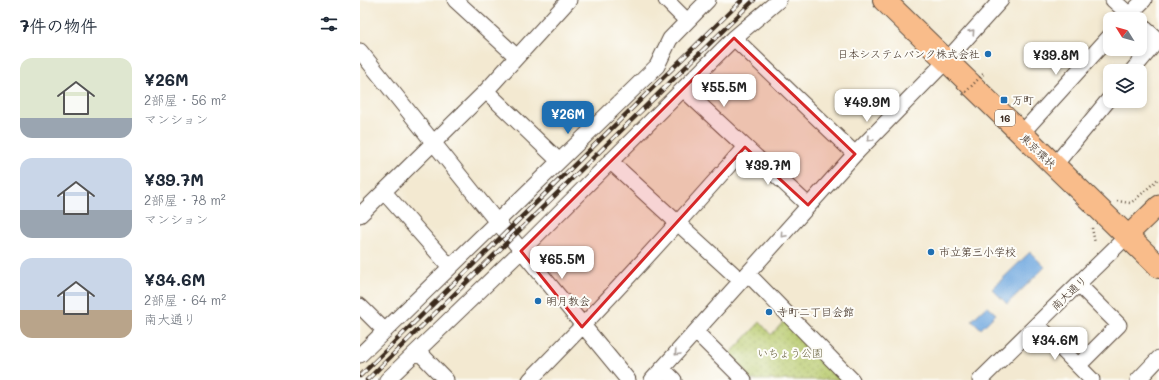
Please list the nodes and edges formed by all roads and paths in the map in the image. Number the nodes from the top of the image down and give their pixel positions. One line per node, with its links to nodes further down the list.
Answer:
1 (455, 0): 18 (street)
2 (569, 0): 18 (street)
3 (666, 0): 12 (street)
4 (708, 0): 12 (street)
5 (778, 0): 14 (street)
6 (884, 0): 19 (highway, 東京環状 / 16)
7 (1001, 0): 19 (street, one-way to 7)
8 (1113, 0): 10 (street)
9 (1144, 0): 11 (street)
10 (1125, 12)
11 (1136, 12)
12 (687, 21): 30 (street)
13 (1147, 31): 15 (street)
14 (734, 38): 22 (street); 29 (street)
15 (1158, 40): 20 (street)
16 (1103, 44): 26 (street)
17 (360, 51): 27 (street)
18 (517, 57): 23 (street)
19 (946, 61): 26 (highway, 東京環状 / 16); 29 (street, one-way to 29)
20 (1138, 64)
21 (985, 72): 24 (path, bridge)
22 (683, 89): 28 (street); 31 (street)
23 (486, 91): 27 (street); 30 (street)
24 (963, 95)
25 (1103, 106): 32 (street)
26 (1021, 134): 32 (highway, 東京環状 / 16)
27 (434, 144): 34 (street); 39 (street)
28 (745, 147): 36 (street); 40 (street)
29 (855, 154): 36 (street)
30 (559, 161): 39 (street)
31 (610, 161): 40 (street); 44 (street)
32 (1054, 166): 42 (highway, 東京環状 / 16)
33 (1159, 178): 35 (path)
34 (384, 192): 38 (street); 45 (street)
35 (1114, 201)
36 (808, 205): 47 (street, one-way to 47)
37 (1159, 205): 42 (main road, 南大通り)
38 (360, 215)
39 (497, 222): 44 (street); 45 (street)
40 (678, 223): 47 (street); 51 (street)
41 (1092, 226): 43 (path)
42 (1126, 237): 46 (highway, 東京環状 / 16); 48 (street, 南大通り)
43 (1095, 243)
44 (521, 251): 51 (street); 54 (street)
45 (450, 267): 52 (street)
46 (1159, 267)
47 (745, 277): 53 (street); 66 (street)
48 (1078, 284): 50 (street, 南大通り); 57 (street)
49 (360, 306): 52 (street)
50 (1037, 324): 57 (street); 67 (street, 南大通り)
51 (582, 327): 61 (street); 62 (street)
52 (385, 331): 55 (street)
53 (696, 332): 58 (street, one-way to 58); 65 (street)
54 (418, 351): 59 (street); 60 (street)
55 (360, 355)
56 (1159, 358): 69 (street)
57 (1078, 366): 68 (street)
58 (663, 369): 63 (street); 64 (street)
59 (387, 380)
60 (446, 380)
61 (530, 380)
62 (628, 380)
63 (652, 380)
64 (674, 380)
65 (744, 380)
66 (852, 380)
67 (980, 380)
68 (1092, 380)
69 (1138, 380)

